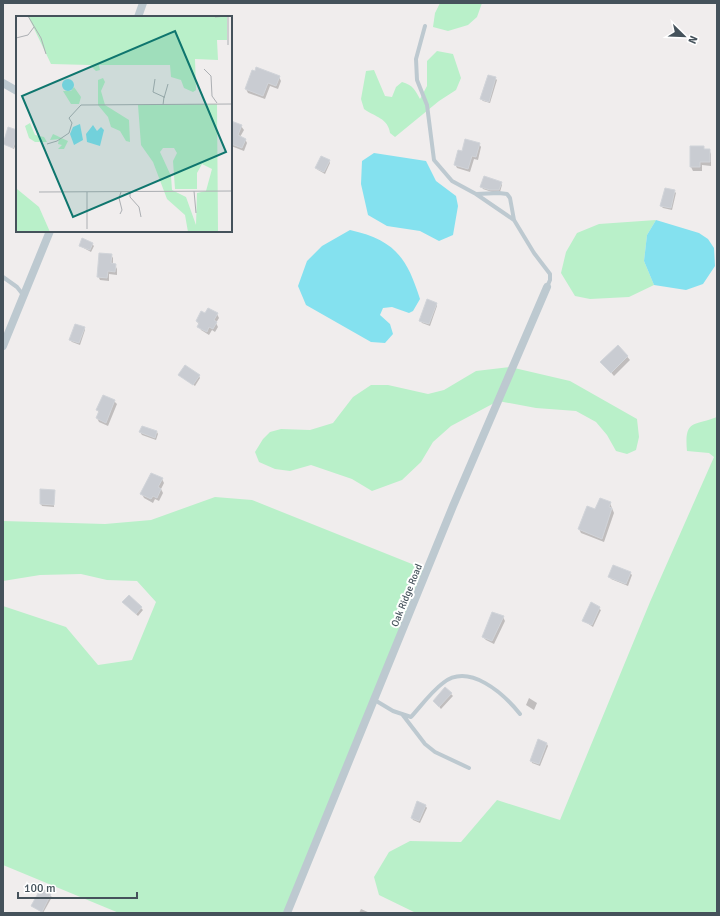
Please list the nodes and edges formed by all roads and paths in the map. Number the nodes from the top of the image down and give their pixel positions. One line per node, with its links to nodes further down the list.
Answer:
1 (144, 3): 2 (street)
2 (138, 16)
3 (425, 26): 6 (lane)
4 (3, 83): 5 (street)
5 (16, 91)
6 (476, 194): 7 (lane); 7 (lane)
7 (514, 220): 10 (lane)
8 (50, 232): 11 (street)
9 (3, 276): 11 (lane)
10 (547, 287): 13 (street, Oak Ridge Road)
11 (24, 296): 12 (street)
12 (3, 344)
13 (373, 699): 14 (lane); 17 (street, Oak Ridge Road)
14 (402, 714): 15 (lane); 16 (lane)
15 (520, 714)
16 (469, 768)
17 (287, 913)

